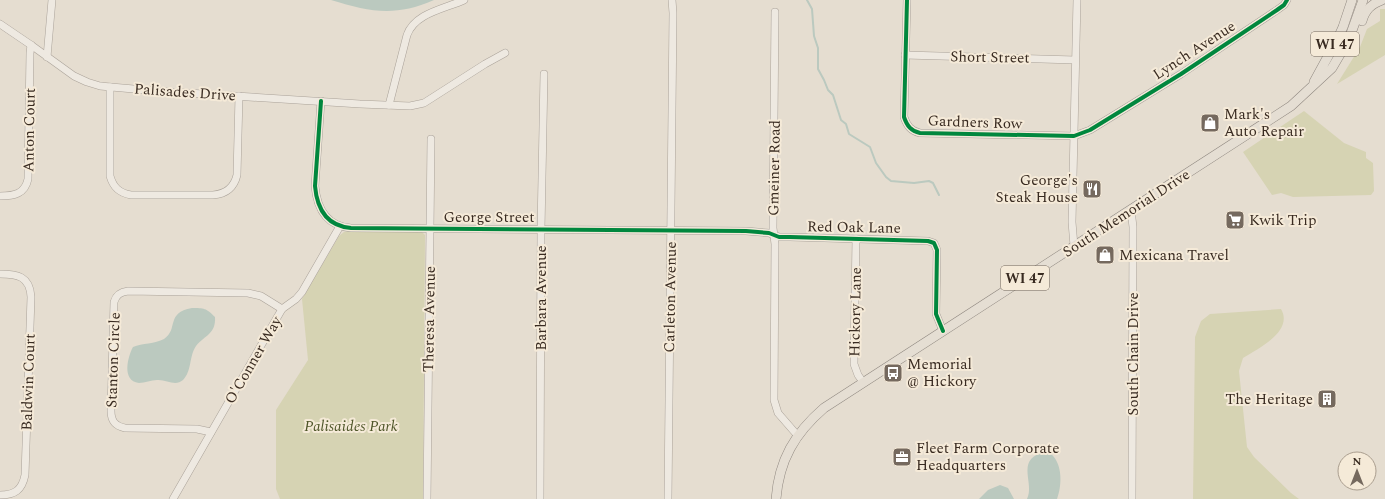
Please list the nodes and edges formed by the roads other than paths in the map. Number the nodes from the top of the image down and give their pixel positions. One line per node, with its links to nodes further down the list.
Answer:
1 (52, 0): 16 (street)
2 (464, 0): 23 (street)
3 (672, 0): 31 (street, Carleton Avenue)
4 (907, 0): 15 (street, Gardners Row)
5 (1077, 0): 17 (street)
6 (1287, 0): 24 (street, Lynch Avenue)
7 (1352, 0): 19 (main road, South Memorial Drive / WI 47)
8 (1363, 0): 13 (main road, South Memorial Drive)
9 (1382, 0): 13 (main road)
10 (775, 12): 32 (street, Gmeiner Road)
11 (0, 24): 12 (street, Palisades Drive)
12 (31, 45): 16 (street, Palisades Drive); 26 (street, Anton Court)
13 (1342, 52): 19 (main road, South Memorial Drive)
14 (505, 53): 23 (street, Palisades Drive)
15 (905, 55): 17 (street, Short Street); 24 (street, Gardners Row)
16 (47, 57): 20 (street, Palisades Drive)
17 (1075, 60): 24 (street)
18 (544, 74): 30 (street, Barbara Avenue)
19 (1312, 86): 27 (main road, South Memorial Drive / WI 47)
20 (110, 87): 21 (street, Palisades Drive); 21 (street)
21 (239, 96): 22 (street, Palisades Drive)
22 (321, 101): 23 (street, Palisades Drive); 28 (street)
23 (389, 105)
24 (1074, 136): 34 (street)
25 (431, 139): 29 (street, Theresa Avenue)
26 (0, 196)
27 (1131, 210): 34 (main road, South Memorial Drive / WI 47); 47 (street, South Chain Drive)
28 (340, 226): 29 (street, George Street); 36 (street, O'Conner Way)
29 (430, 228): 30 (street, George Street); 43 (street, Theresa Avenue)
30 (541, 229): 31 (street, George Street); 44 (street, Barbara Avenue)
31 (671, 231): 32 (street, George Street); 45 (street, Carleton Avenue)
32 (774, 235): 33 (street, Red Oak Lane); 40 (street, Gmeiner Road)
33 (856, 239): 37 (street, Red Oak Lane); 38 (street, Hickory Lane)
34 (1074, 246): 37 (main road, South Memorial Drive / WI 47)
35 (0, 274): 41 (street, Baldwin Court)
36 (282, 309): 39 (street, O'Conner Way); 39 (street, Stanton Circle)
37 (943, 332): 38 (main road, South Memorial Drive / WI 47)
38 (863, 382): 40 (main road, South Memorial Drive / WI 47)
39 (211, 432): 42 (street, O'Conner Way)
40 (798, 436): 46 (main road, South Memorial Drive / WI 47)
41 (0, 495)
42 (173, 499)
43 (427, 499)
44 (540, 499)
45 (668, 499)
46 (776, 499)
47 (1132, 499)

